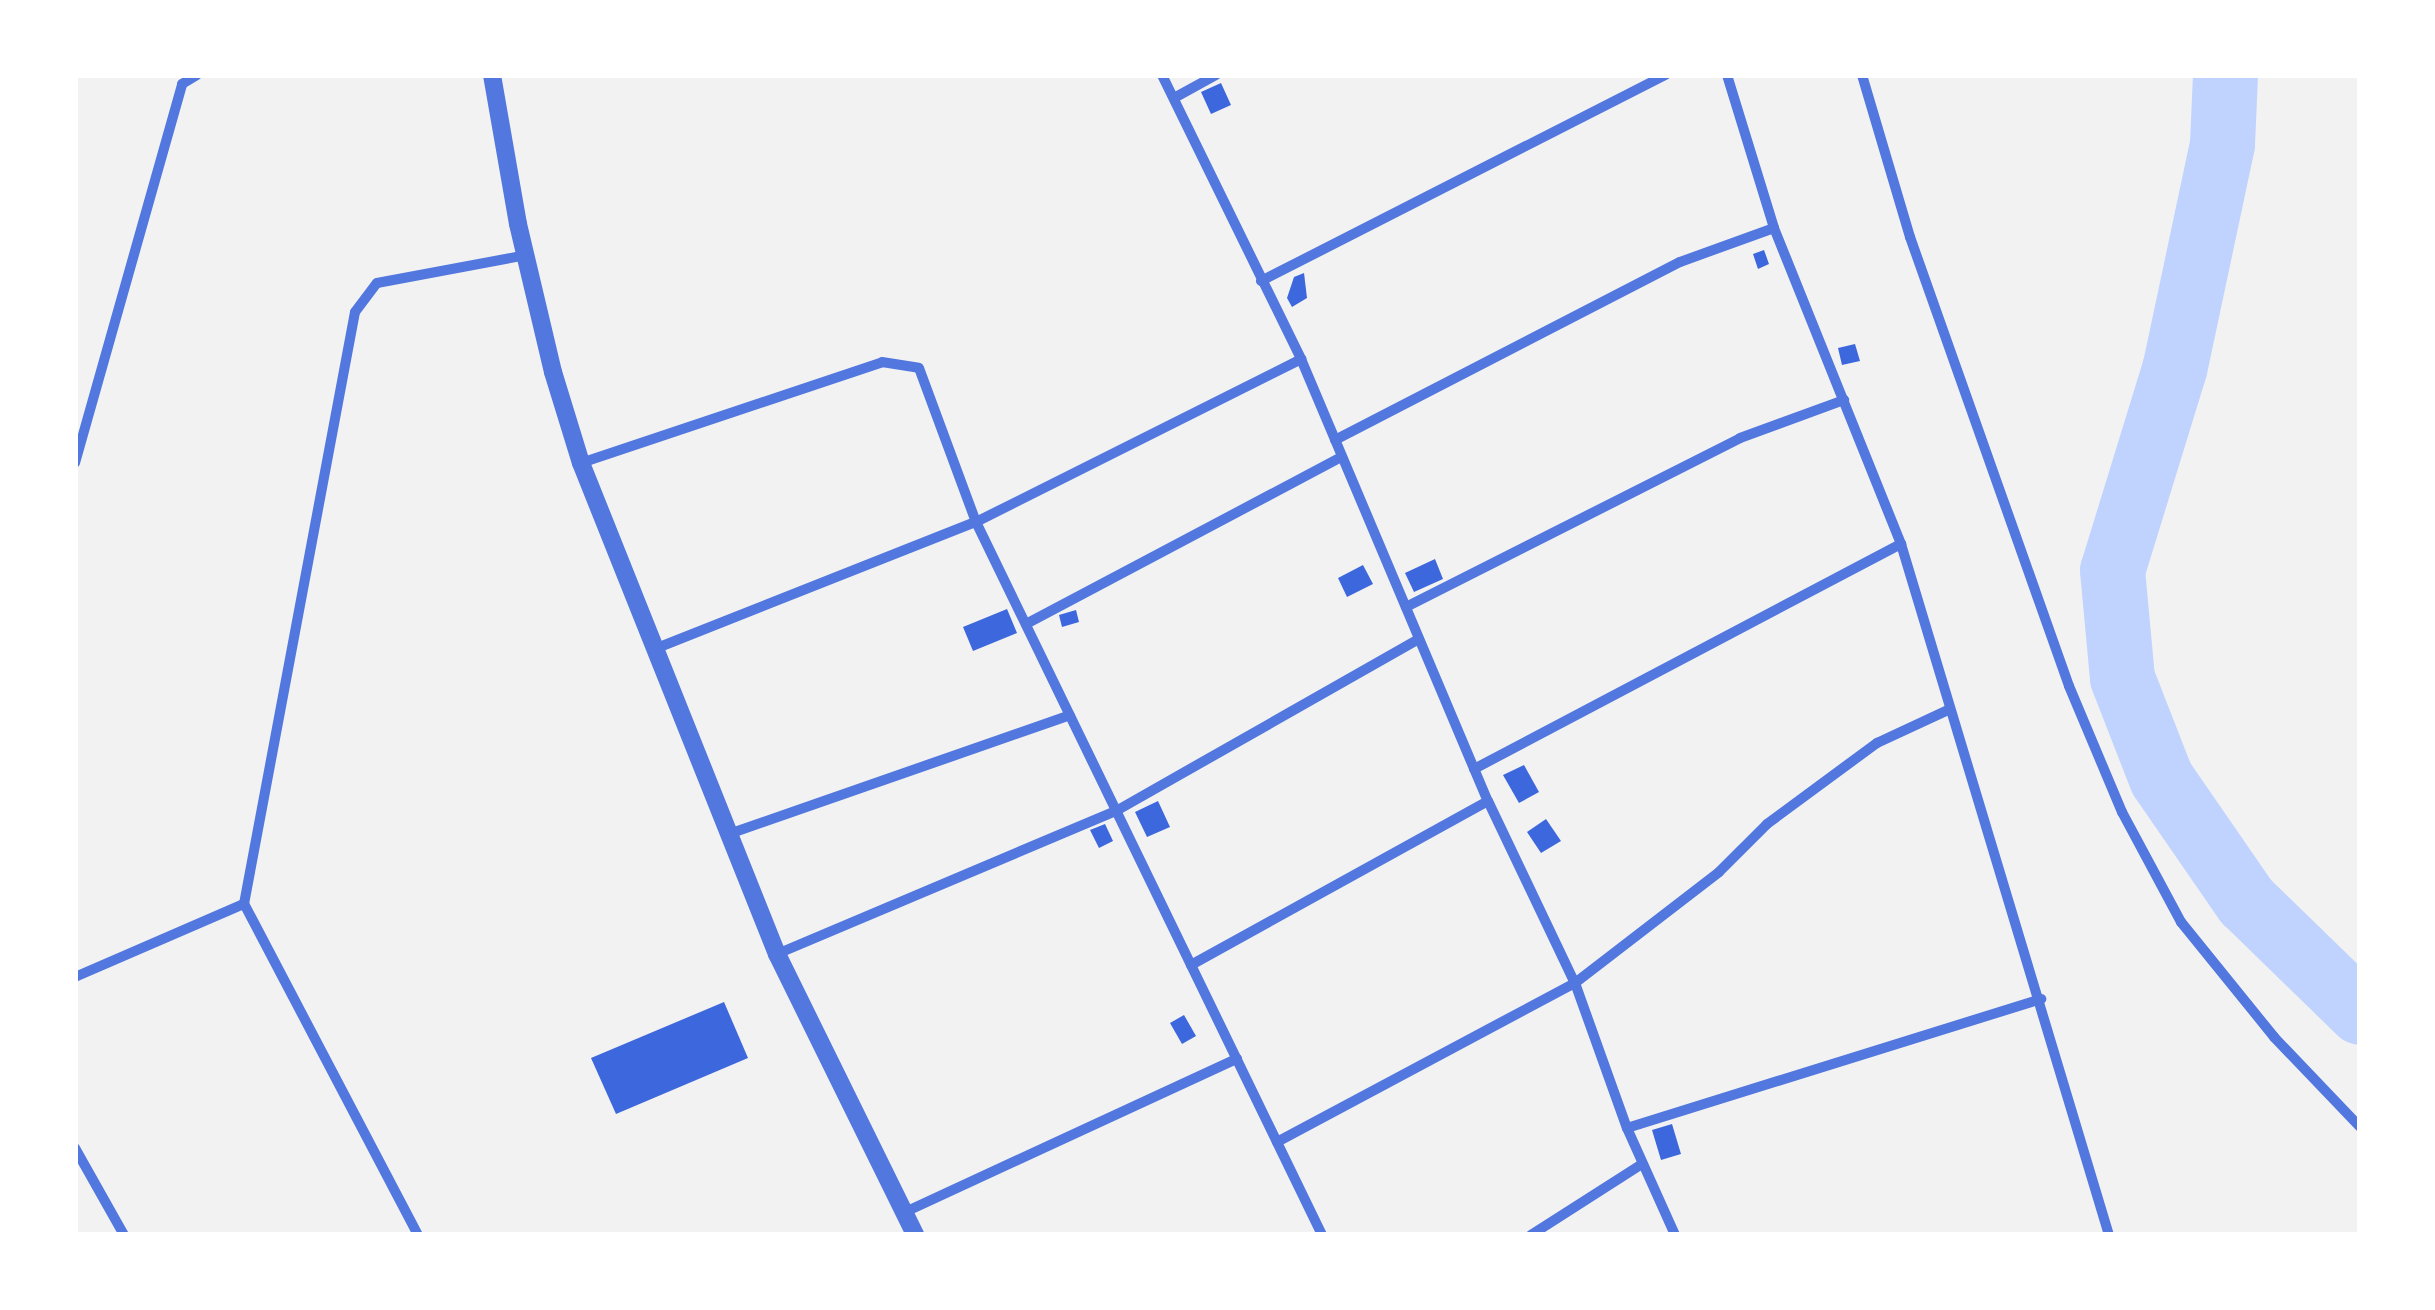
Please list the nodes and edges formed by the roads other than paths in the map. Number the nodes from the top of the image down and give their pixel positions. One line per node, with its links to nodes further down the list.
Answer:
1 (197, 75): 16 (street)
2 (492, 75): 10 (street)
3 (1162, 75): 8 (street)
4 (1216, 75): 8 (street)
5 (1666, 75): 11 (street)
6 (1727, 75): 9 (street)
7 (1862, 75): 37 (street)
8 (1174, 98): 11 (street)
9 (1774, 228): 13 (street); 14 (street)
10 (526, 255): 17 (street); 30 (street)
11 (1260, 280): 12 (street)
12 (1301, 359): 14 (street); 18 (street)
13 (1844, 400): 19 (street); 20 (street)
14 (1335, 440): 15 (street)
15 (1342, 457): 20 (street); 21 (street)
16 (75, 463)
17 (581, 463): 18 (street); 23 (street)
18 (976, 522): 21 (street); 23 (street)
19 (1901, 544): 24 (street); 26 (street)
20 (1406, 607): 22 (street)
21 (1026, 624): 25 (street)
22 (1419, 638): 26 (street); 28 (street)
23 (657, 648): 29 (street)
24 (1948, 710): 34 (street); 35 (street)
25 (1070, 715): 28 (street); 29 (street)
26 (1474, 770): 27 (street)
27 (1488, 801): 32 (street); 34 (street)
28 (1116, 811): 31 (street); 32 (street)
29 (726, 835): 31 (street)
30 (244, 904): 33 (street); 44 (street)
31 (777, 954): 42 (street)
32 (1191, 965): 36 (street)
33 (75, 977)
34 (1574, 983): 38 (street); 39 (street)
35 (2041, 1000): 38 (street); 49 (street)
36 (1237, 1060): 39 (street); 42 (street)
37 (2360, 1127)
38 (1627, 1128): 41 (street)
39 (1277, 1142): 46 (street)
40 (75, 1148): 43 (street)
41 (1642, 1164): 47 (street); 48 (street)
42 (904, 1213): 45 (street)
43 (124, 1235)
44 (418, 1235)
45 (915, 1235)
46 (1322, 1235)
47 (1531, 1235)
48 (1675, 1235)
49 (2109, 1235)

